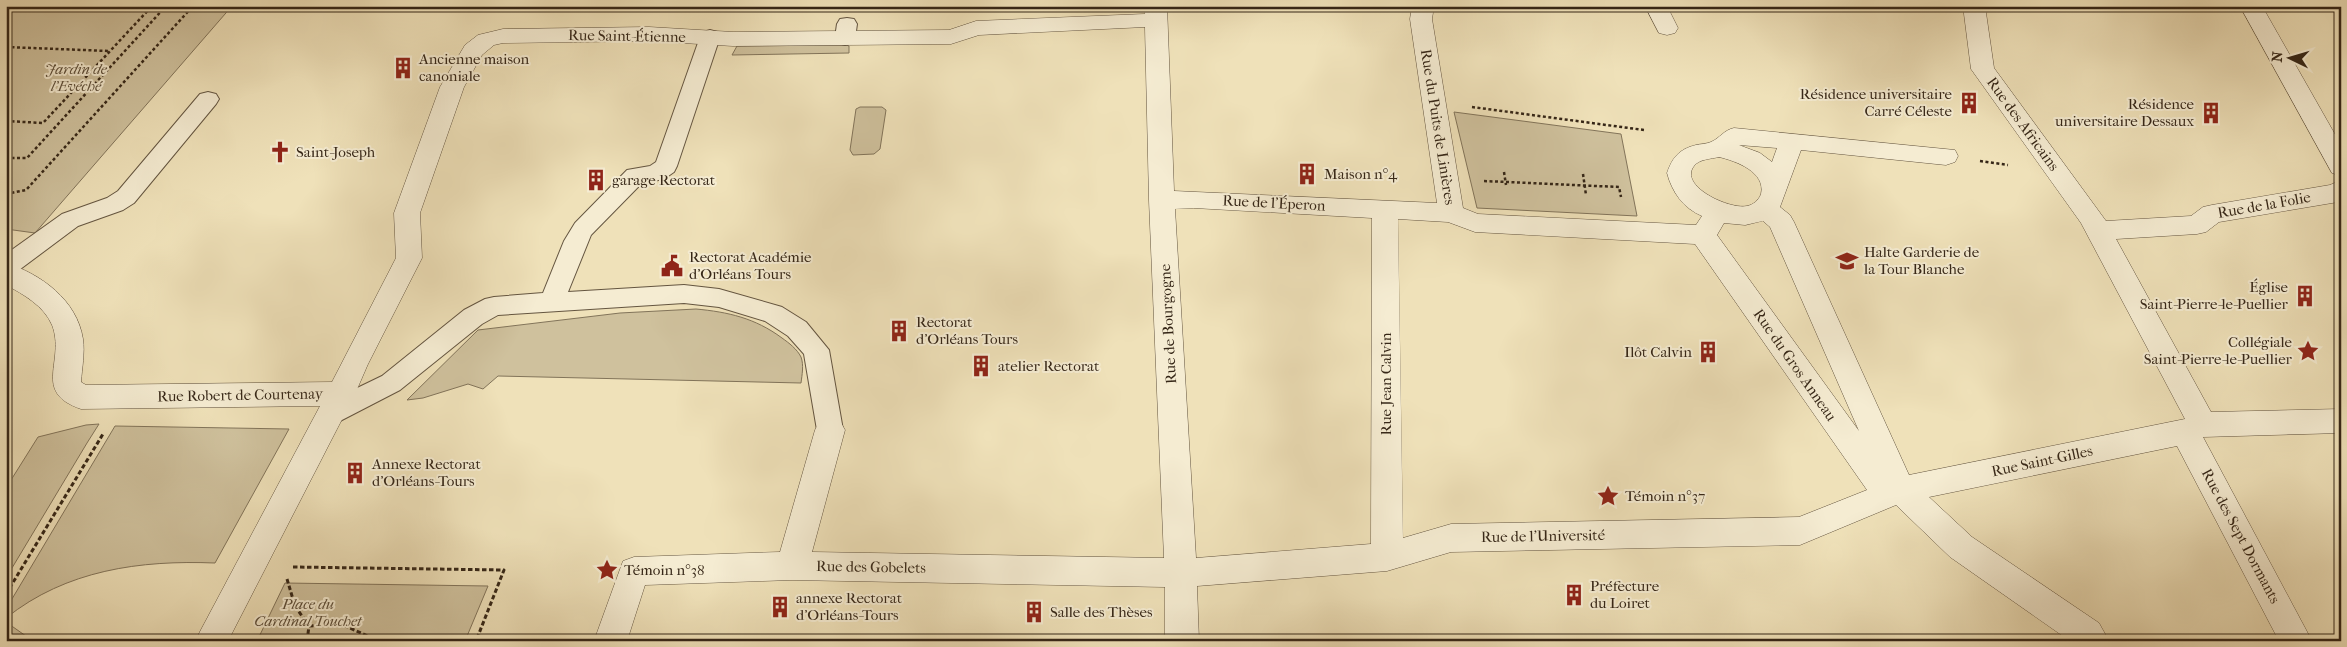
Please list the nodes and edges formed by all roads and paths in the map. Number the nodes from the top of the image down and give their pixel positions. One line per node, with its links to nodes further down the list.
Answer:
1 (152, 6): 12 (path)
2 (166, 6): 22 (path)
3 (193, 6): 28 (path)
4 (1423, 6): 14 (street, Rue du Puits de Linières)
5 (1656, 6): 9 (street)
6 (1974, 6): 25 (street, Rue des Africains)
7 (2251, 6): 23 (street)
8 (1156, 13): 10 (street, Rue Saint-Étienne); 30 (street, Rue de Bourgogne)
9 (1667, 28)
10 (710, 37): 37 (lane); 39 (street, Rue Saint-Étienne)
11 (6, 47): 12 (path)
12 (110, 52): 17 (path)
13 (208, 99): 35 (lane)
14 (1434, 102): 15 (path); 32 (street, Rue du Puits de Linières)
15 (1472, 107): 16 (path); 18 (path)
16 (1474, 116)
17 (6, 120)
18 (1644, 130)
19 (1792, 141): 20 (street); 21 (street); 29 (street)
20 (1719, 149): 29 (street, Rue du Gros Anneau); 33 (street, Rue du Gros Anneau)
21 (1946, 156): 25 (path)
22 (6, 158)
23 (2341, 167)
24 (1483, 173): 26 (path)
25 (2058, 173): 34 (street, Rue des Africains)
26 (1619, 187)
27 (2341, 189): 34 (street, Rue de la Folie)
28 (6, 194)
29 (1771, 198): 33 (street, Rue du Gros Anneau); 43 (street, Rue du Gros Anneau)
30 (1162, 200): 31 (street, Rue de l'Éperon); 48 (street, Rue de Bourgogne)
31 (1385, 210): 32 (street, Rue du Puits de Linières); 44 (street, Rue Jean Calvin)
32 (1451, 212): 33 (street)
33 (1710, 223): 43 (street, Rue du Gros Anneau)
34 (2098, 231): 41 (street, Rue des Africains)
35 (6, 267)
36 (6, 273): 38 (street, Rue Robert de Courtenay)
37 (550, 303): 39 (lane); 42 (lane)
38 (125, 397): 39 (street, Rue Robert de Courtenay); 49 (path)
39 (336, 403): 45 (street, Rue Robert de Courtenay)
40 (2341, 422): 41 (street, Rue Saint-Gilles)
41 (2194, 428): 43 (street, Rue Saint-Gilles); 58 (street, Rue des Sept Dormants)
42 (830, 430): 46 (street)
43 (1894, 492): 44 (street, Rue de l'Université); 57 (street)
44 (1386, 557): 48 (street, Rue de l'Université)
45 (250, 566): 47 (path); 51 (street, Rue Robert de Courtenay)
46 (792, 566): 48 (street, Rue des Gobelets); 55 (street, Rue des Gobelets)
47 (284, 567): 50 (path); 54 (path)
48 (1181, 573): 56 (street, Rue de Bourgogne)
49 (6, 594)
50 (309, 626): 52 (path); 53 (path)
51 (211, 641)
52 (307, 641)
53 (379, 641)
54 (476, 641)
55 (610, 641)
56 (1182, 641)
57 (2093, 641)
58 (2296, 641)

